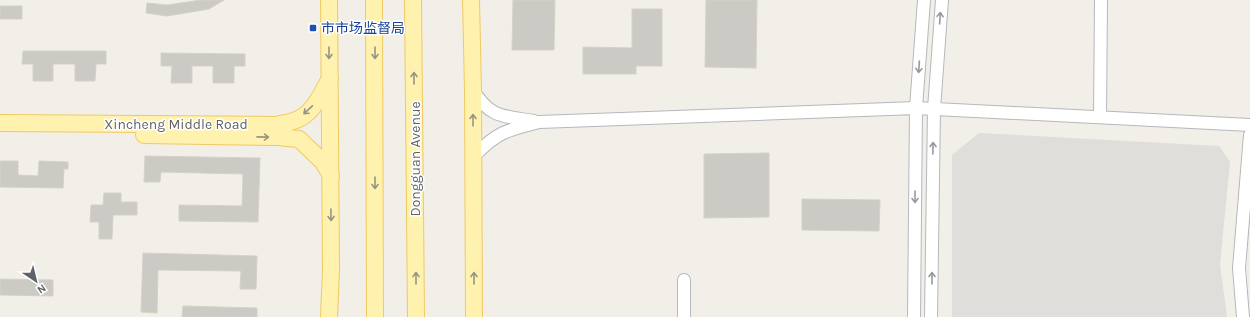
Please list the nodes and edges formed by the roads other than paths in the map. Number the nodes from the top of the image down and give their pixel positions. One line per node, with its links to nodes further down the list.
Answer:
1 (329, 0): 8 (main road, one-way to 8)
2 (374, 0): 22 (main road, one-way to 22)
3 (413, 0): 23 (main road, Dongguan Avenue, one-way to 3)
4 (470, 0): 9 (main road)
5 (924, 0): 10 (street, one-way to 10)
6 (942, 0): 11 (street, one-way to 6)
7 (1101, 0): 12 (street)
8 (330, 78): 14 (main road, Xincheng Middle Road, one-way to 14); 19 (main road)
9 (473, 90): 13 (street); 18 (main road, one-way to 9)
10 (916, 108): 11 (street); 13 (street); 26 (street, one-way to 26)
11 (934, 108): 12 (street); 27 (street, one-way to 11)
12 (1100, 117): 15 (street)
13 (539, 122): 18 (street)
14 (0, 123)
15 (1250, 125)
16 (0, 134): 19 (main road, Xincheng Middle Road, one-way to 19)
17 (1250, 135): 28 (street)
18 (474, 156): 24 (main road, one-way to 18)
19 (330, 176): 21 (main road, one-way to 21)
20 (684, 280): 25 (street)
21 (330, 317)
22 (375, 317)
23 (416, 317)
24 (474, 317)
25 (684, 317)
26 (914, 317)
27 (931, 317)
28 (1243, 317)

